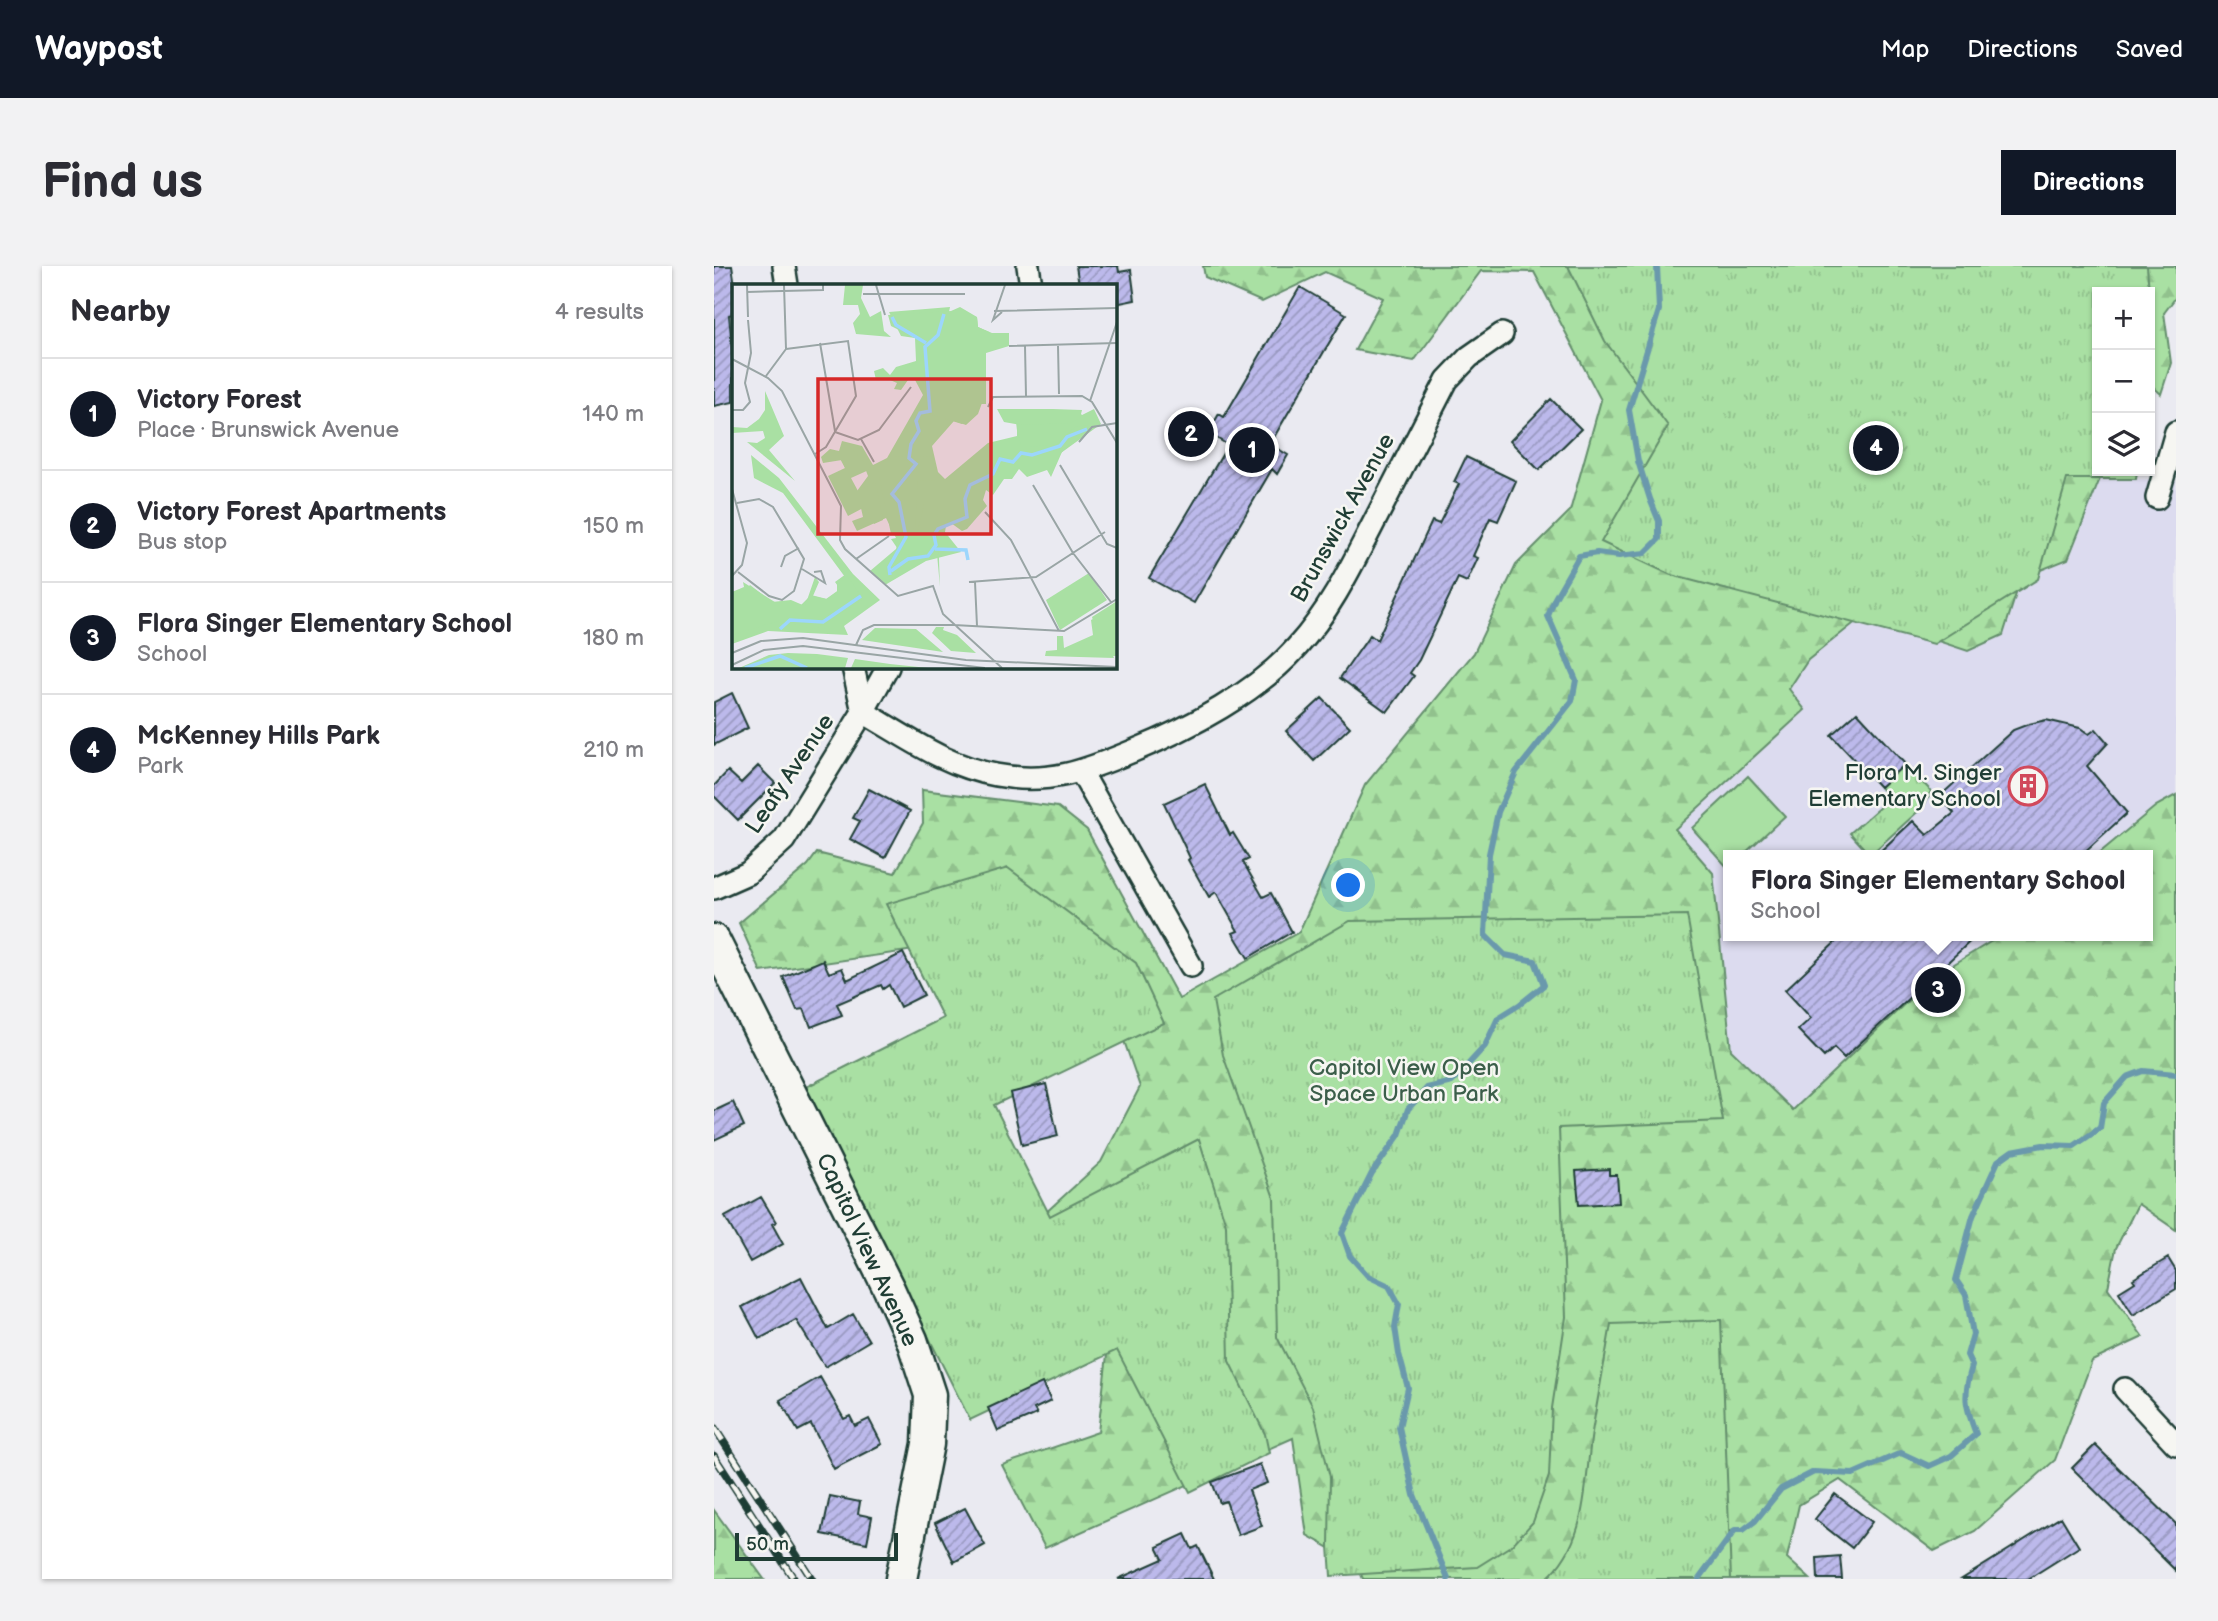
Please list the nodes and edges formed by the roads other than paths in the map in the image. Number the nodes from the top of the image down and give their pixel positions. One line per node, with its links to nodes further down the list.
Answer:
1 (784, 266): 3 (street)
2 (1028, 266): 4 (street)
3 (787, 284)
4 (1031, 284)
5 (1502, 334): 11 (street, Brunswick Avenue)
6 (2176, 432): 7 (street)
7 (2157, 498)
8 (853, 668): 10 (street)
9 (887, 668): 10 (street, Leafy Avenue)
10 (863, 712): 11 (street, Brunswick Avenue); 12 (street, Leafy Avenue)
11 (1081, 772): 14 (street)
12 (714, 888)
13 (714, 940): 17 (main road, Capitol View Avenue)
14 (1191, 967)
15 (2125, 1390): 16 (street)
16 (2176, 1444)
17 (901, 1579)

